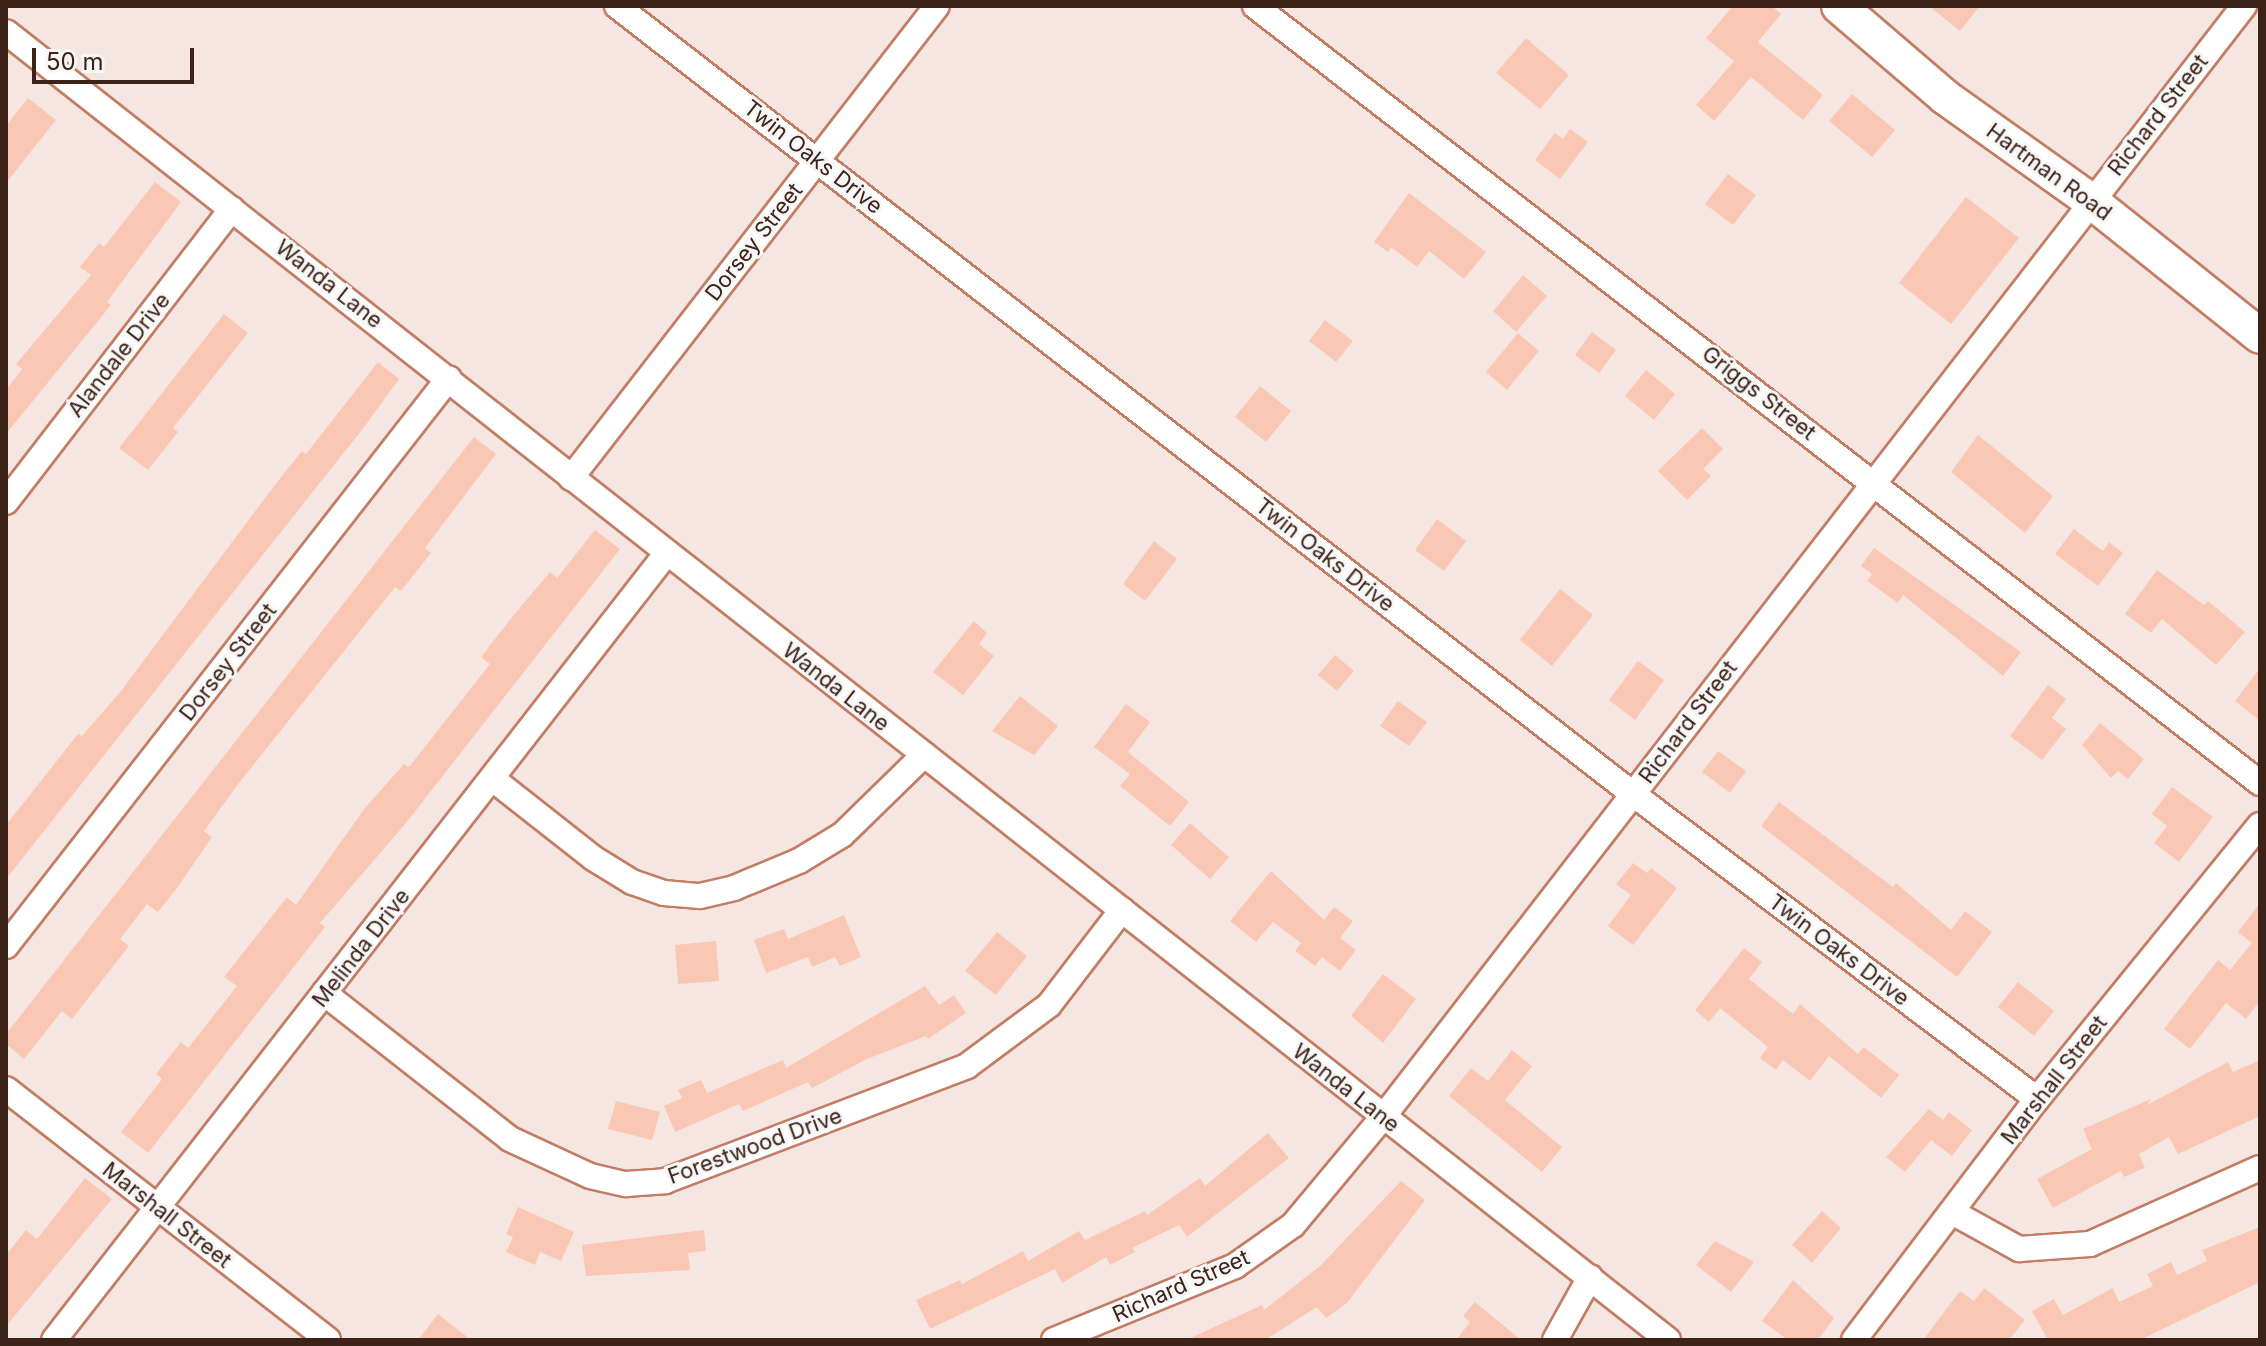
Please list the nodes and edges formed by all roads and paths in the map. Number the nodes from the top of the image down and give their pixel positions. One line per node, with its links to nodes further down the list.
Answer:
1 (617, 6): 7 (street, Twin Oaks Drive)
2 (937, 6): 7 (street, Dorsey Street)
3 (1255, 6): 13 (street, Griggs Street)
4 (1839, 6): 8 (street, Hartman Road)
5 (2244, 6): 8 (street, Richard Street)
6 (8, 38): 9 (street, Wanda Lane)
7 (817, 160): 12 (street, Dorsey Street); 19 (street, Twin Oaks Drive)
8 (2091, 201): 10 (street, Hartman Road); 13 (street, Richard Street)
9 (232, 209): 11 (street, Wanda Lane); 14 (street, Alandale Drive)
10 (2260, 336)
11 (449, 378): 12 (street, Wanda Lane); 22 (street, Dorsey Street)
12 (571, 478): 15 (street, Wanda Lane)
13 (1872, 481): 18 (street, Griggs Street); 19 (street, Richard Street)
14 (6, 502)
15 (666, 554): 16 (street, Wanda Lane); 17 (street, Melinda Drive)
16 (924, 755): 17 (street); 21 (street, Wanda Lane)
17 (494, 780): 23 (street, Melinda Drive)
18 (2260, 783)
19 (1633, 794): 25 (street, Twin Oaks Drive); 26 (street, Richard Street)
20 (2260, 825): 25 (street, Marshall Street)
21 (1122, 910): 23 (street, Forestwood Drive); 26 (street, Wanda Lane)
22 (6, 946)
23 (324, 993): 28 (street, Melinda Drive)
24 (6, 1089): 28 (street, Marshall Street)
25 (2037, 1099): 29 (street, Marshall Street)
26 (1383, 1117): 30 (street, Wanda Lane); 33 (street, Richard Street)
27 (2260, 1168): 29 (street)
28 (157, 1207): 31 (street, Melinda Drive); 32 (street, Marshall Street)
29 (1952, 1212): 36 (street, Marshall Street)
30 (1590, 1277): 34 (street); 35 (street, Wanda Lane)
31 (54, 1340)
32 (328, 1340)
33 (1054, 1340)
34 (1555, 1340)
35 (1668, 1340)
36 (1854, 1340)

